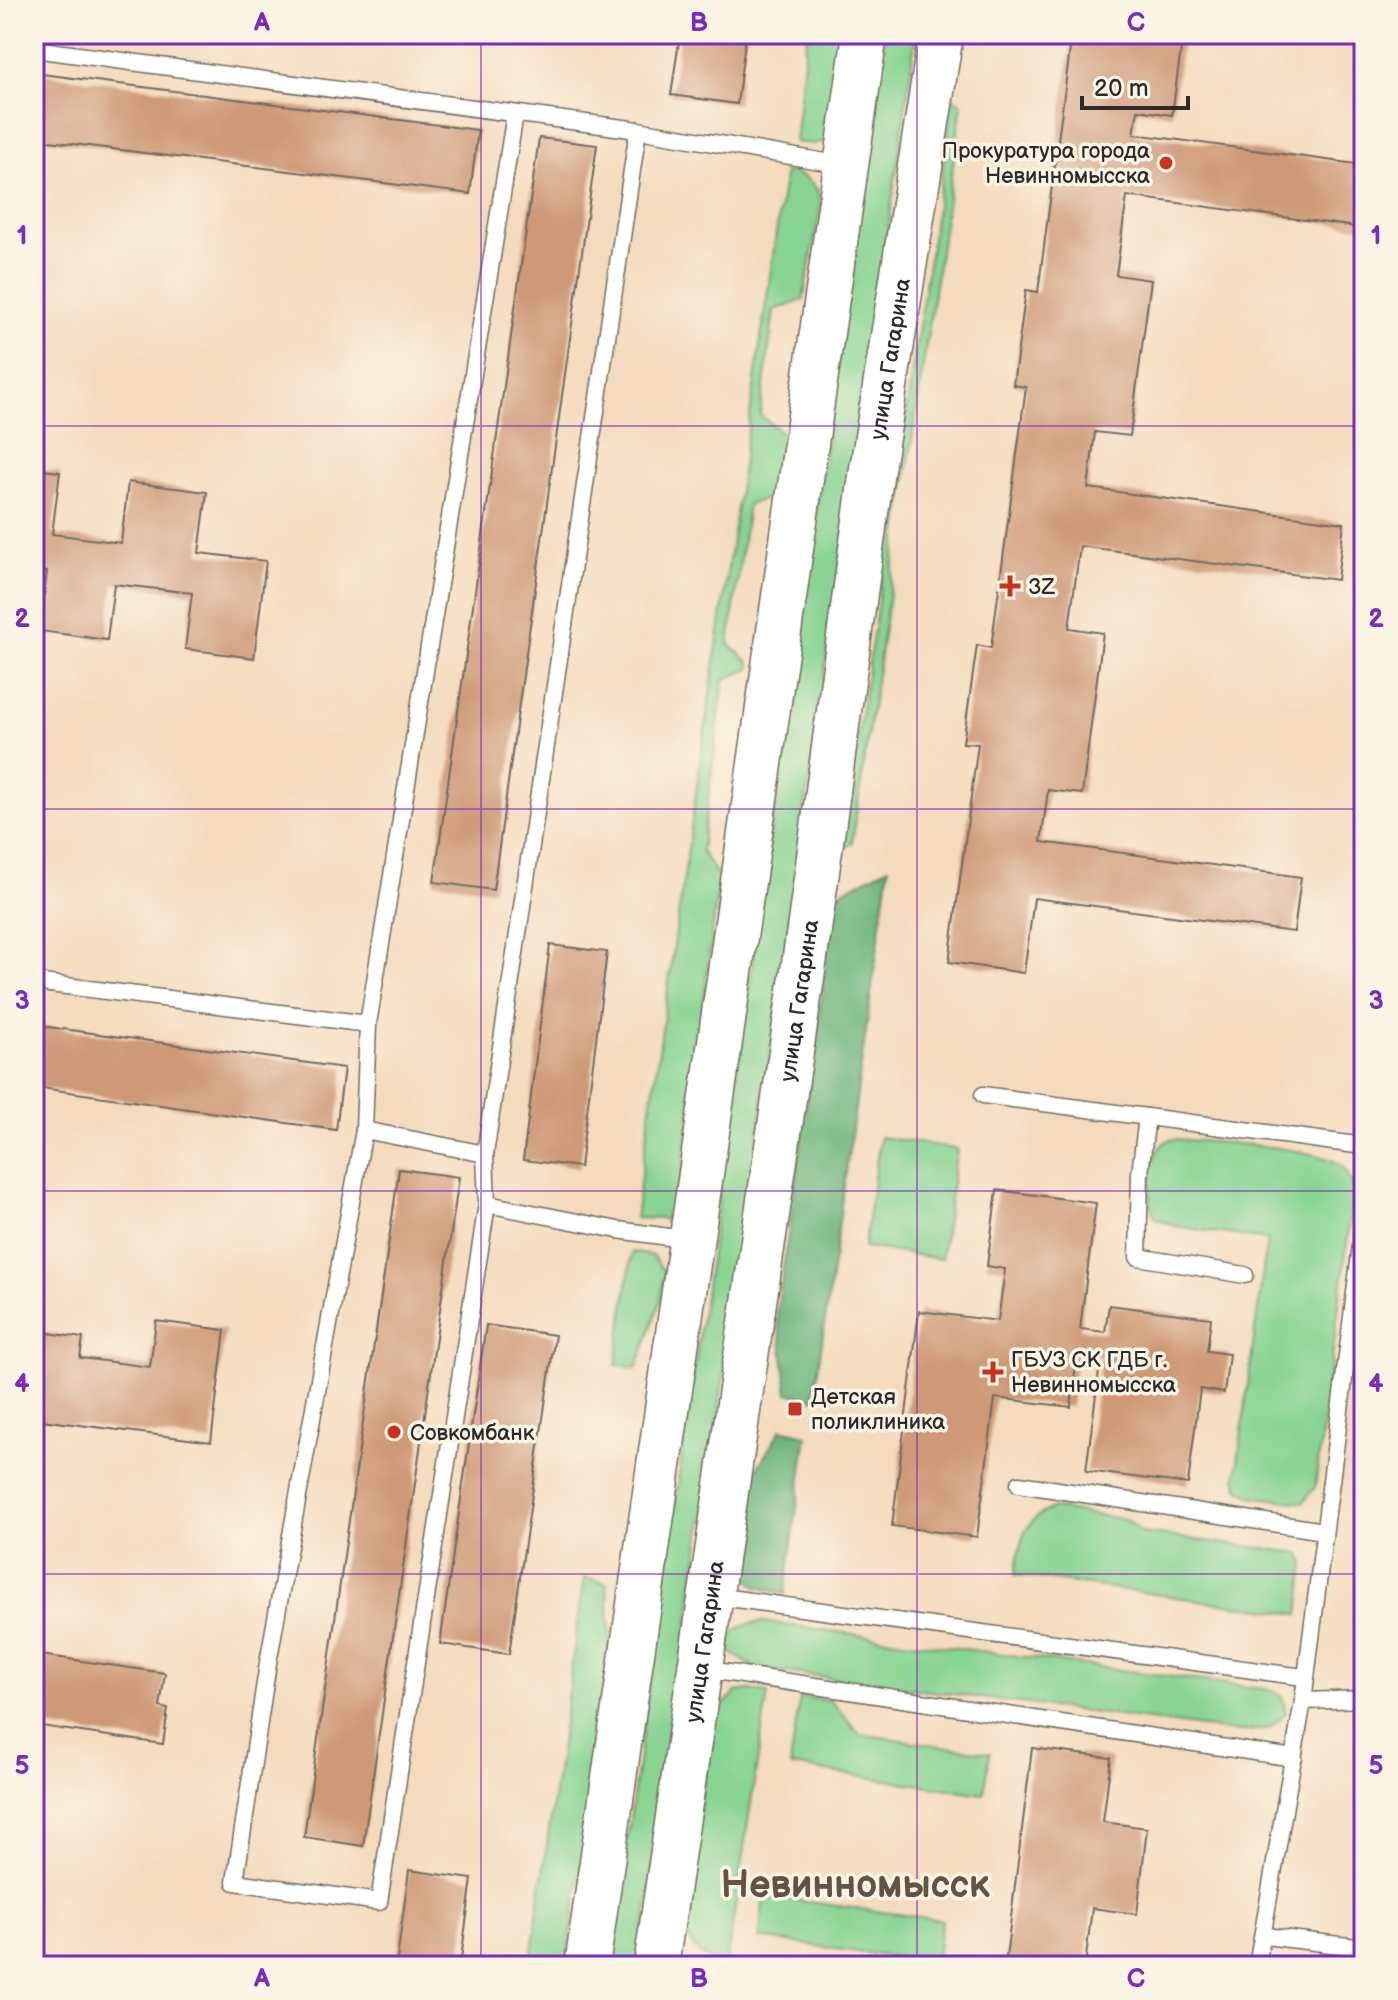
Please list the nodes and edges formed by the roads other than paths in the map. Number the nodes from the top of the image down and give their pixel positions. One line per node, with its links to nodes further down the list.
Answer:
1 (865, 34): 6 (main road)
2 (941, 34): 20 (main road, улица Гагарина)
3 (34, 49): 4 (lane)
4 (515, 114): 5 (lane); 8 (lane)
5 (638, 130): 6 (lane); 13 (lane)
6 (848, 166): 16 (main road)
7 (34, 982): 8 (lane)
8 (368, 1024): 11 (lane)
9 (983, 1095): 10 (lane)
10 (1147, 1117): 12 (lane); 17 (lane)
11 (364, 1130): 13 (lane); 14 (lane)
12 (1364, 1146)
13 (485, 1154): 14 (lane)
14 (487, 1204): 16 (lane)
15 (1364, 1222): 19 (lane)
16 (693, 1240): 28 (main road)
17 (1245, 1275)
18 (1019, 1484): 19 (lane)
19 (1324, 1531): 22 (lane)
20 (712, 1595): 21 (main road, улица Гагарина); 22 (lane)
21 (702, 1669): 25 (lane); 29 (main road, улица Гагарина)
22 (1303, 1677): 24 (lane)
23 (1364, 1699): 24 (lane)
24 (1303, 1701): 25 (lane)
25 (1294, 1758): 26 (lane)
26 (1265, 1936): 27 (lane); 30 (lane)
27 (1364, 1948)
28 (587, 1966)
29 (656, 1966)
30 (1257, 1966)

